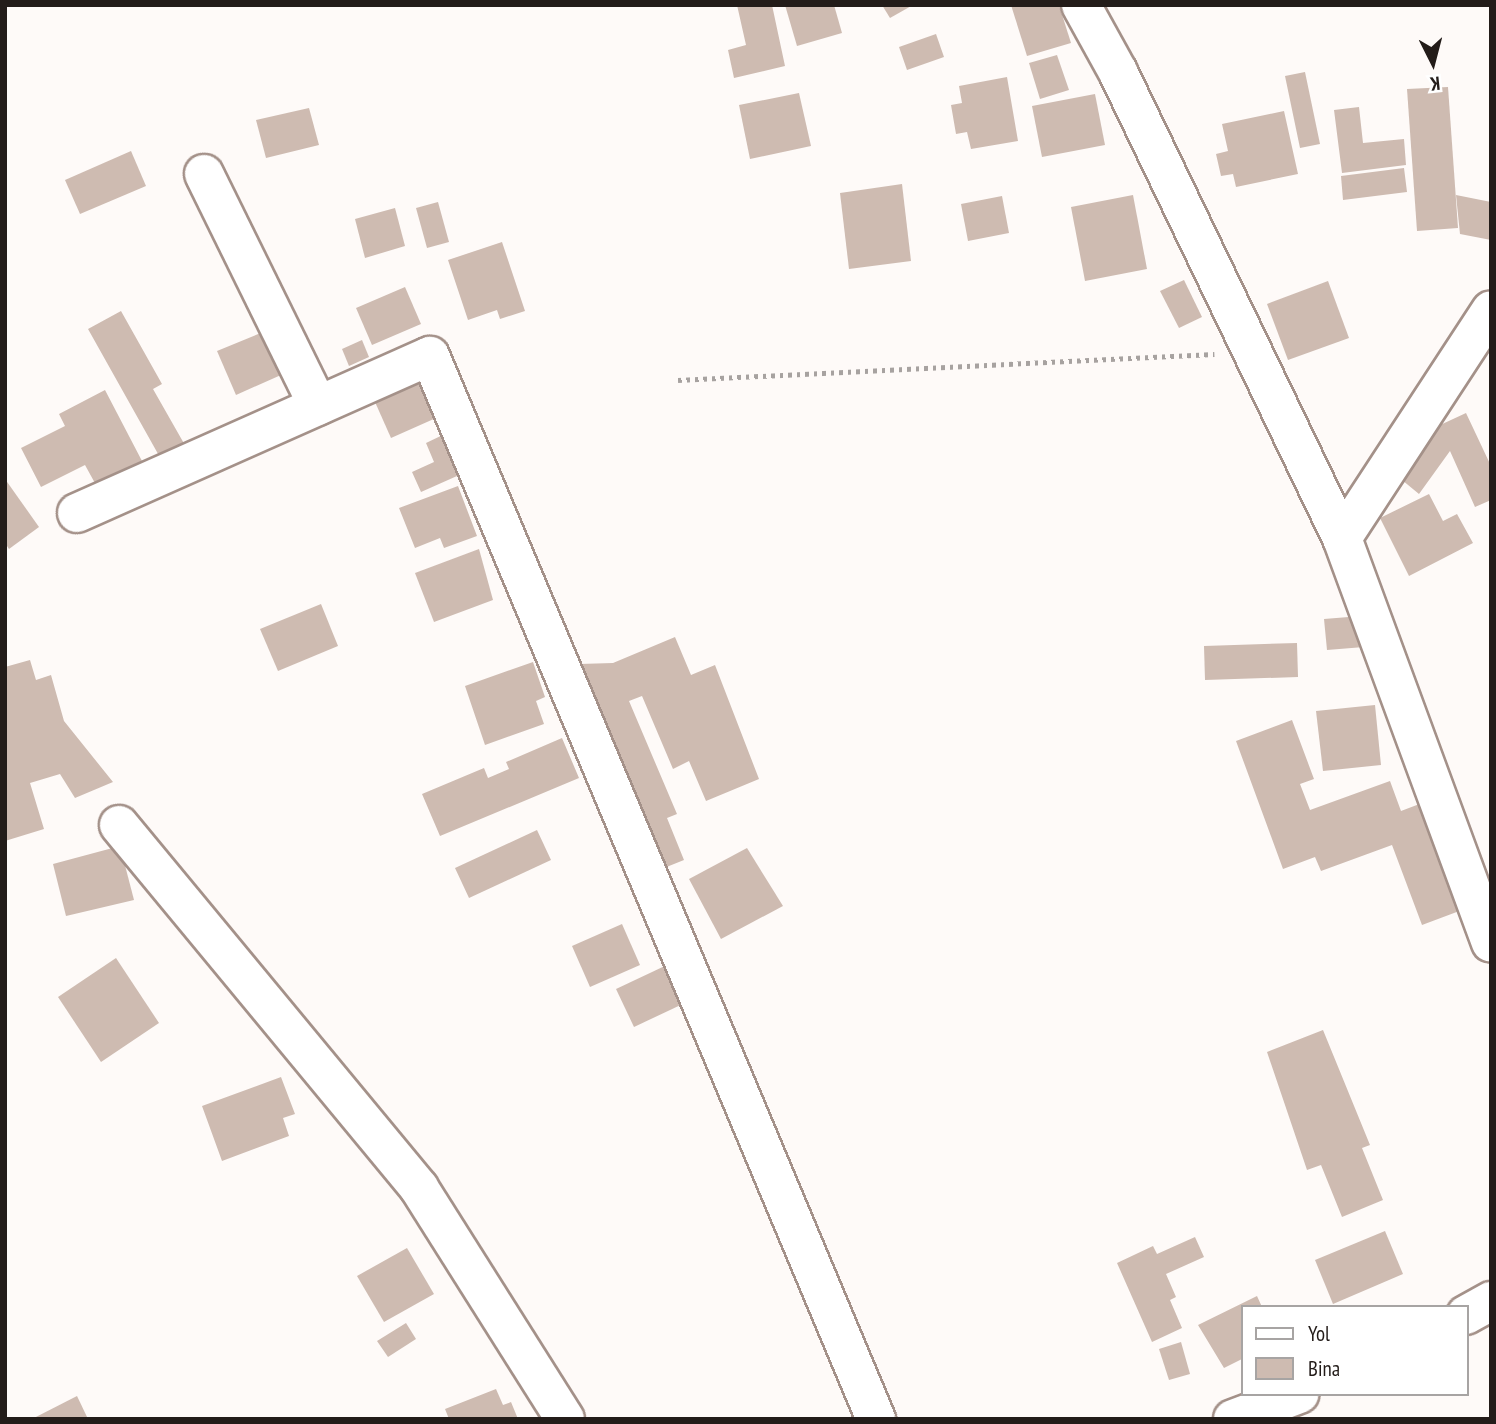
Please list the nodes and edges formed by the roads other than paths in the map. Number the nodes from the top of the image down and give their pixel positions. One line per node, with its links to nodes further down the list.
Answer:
1 (1081, 5): 6 (street)
2 (204, 174): 4 (street)
3 (1491, 310): 6 (street)
4 (318, 406): 5 (street); 13 (street)
5 (77, 513)
6 (1342, 538): 8 (street)
7 (119, 825): 12 (street)
8 (1491, 942)
9 (1491, 1301): 10 (street)
10 (1468, 1314)
11 (1294, 1396): 14 (street)
12 (565, 1419)
13 (876, 1419)
14 (1233, 1419)

